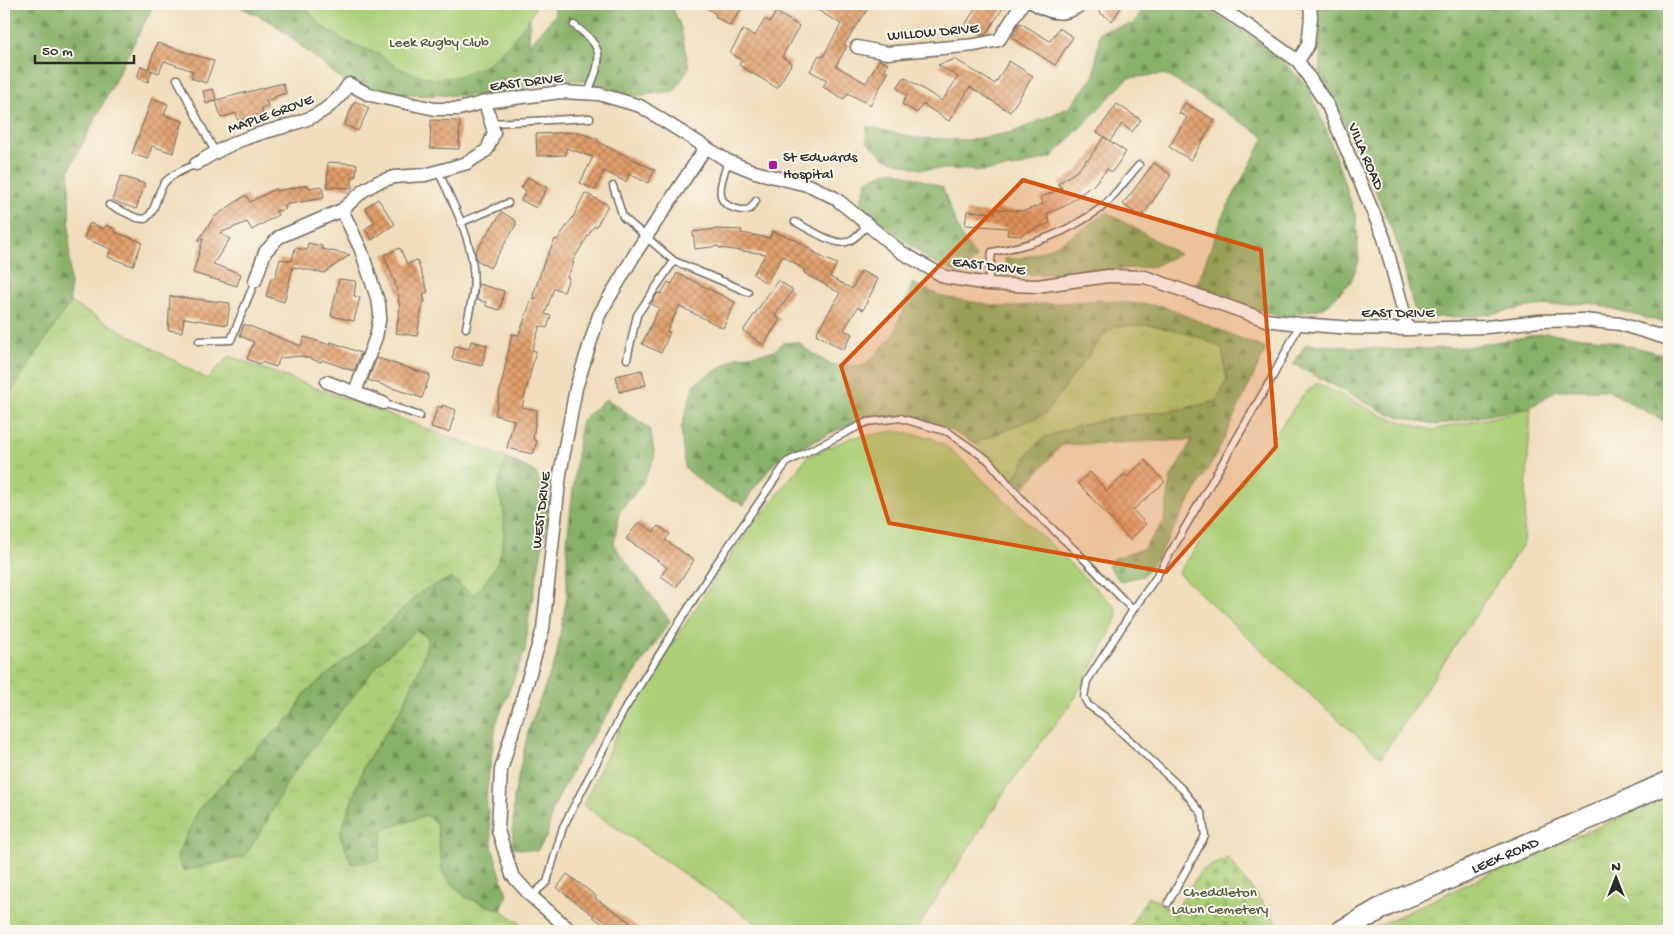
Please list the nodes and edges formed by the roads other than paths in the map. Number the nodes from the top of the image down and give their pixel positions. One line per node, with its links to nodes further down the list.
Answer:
1 (1022, 4): 7 (street, WILLOW DRIVE)
2 (1035, 4): 3 (street)
3 (1082, 4)
4 (1214, 4): 8 (street)
5 (1310, 4): 8 (street)
6 (574, 24): 11 (lane)
7 (857, 47)
8 (1298, 61): 36 (street, VILLA ROAD)
9 (177, 79): 16 (lane)
10 (349, 84): 12 (street, EAST DRIVE); 16 (street, MAPLE GROVE)
11 (588, 93): 12 (street, EAST DRIVE); 15 (street, EAST DRIVE)
12 (485, 102): 14 (street)
13 (590, 118): 14 (lane)
14 (491, 123): 20 (street)
15 (706, 147): 17 (street, EAST DRIVE); 29 (street, WEST DRIVE)
16 (215, 152): 18 (street, MAPLE GROVE)
17 (728, 161): 22 (lane); 28 (street, EAST DRIVE)
18 (196, 164): 24 (lane)
19 (1139, 165): 32 (lane)
20 (438, 171): 25 (street); 26 (lane)
21 (613, 186): 29 (lane)
22 (756, 201)
23 (508, 203): 26 (lane)
24 (109, 205)
25 (342, 210): 31 (street); 41 (street)
26 (462, 222): 35 (lane)
27 (795, 222): 28 (lane)
28 (868, 225): 32 (street, EAST DRIVE)
29 (647, 236): 30 (lane); 46 (street, WEST DRIVE)
30 (674, 261): 33 (lane); 39 (lane)
31 (255, 280): 38 (lane)
32 (988, 284): 34 (street, EAST DRIVE)
33 (748, 292)
34 (1300, 324): 36 (street, EAST DRIVE); 44 (lane)
35 (466, 328)
36 (1406, 329): 37 (street, EAST DRIVE)
37 (1669, 339)
38 (199, 341)
39 (627, 359)
40 (327, 382): 41 (street)
41 (355, 392): 42 (street)
42 (383, 403): 43 (lane)
43 (420, 416)
44 (1133, 610): 46 (lane); 47 (lane)
45 (1669, 782): 49 (highway, LEEK ROAD)
46 (531, 896): 48 (street, WEST DRIVE)
47 (1168, 903)
48 (571, 931)
49 (1342, 931)

